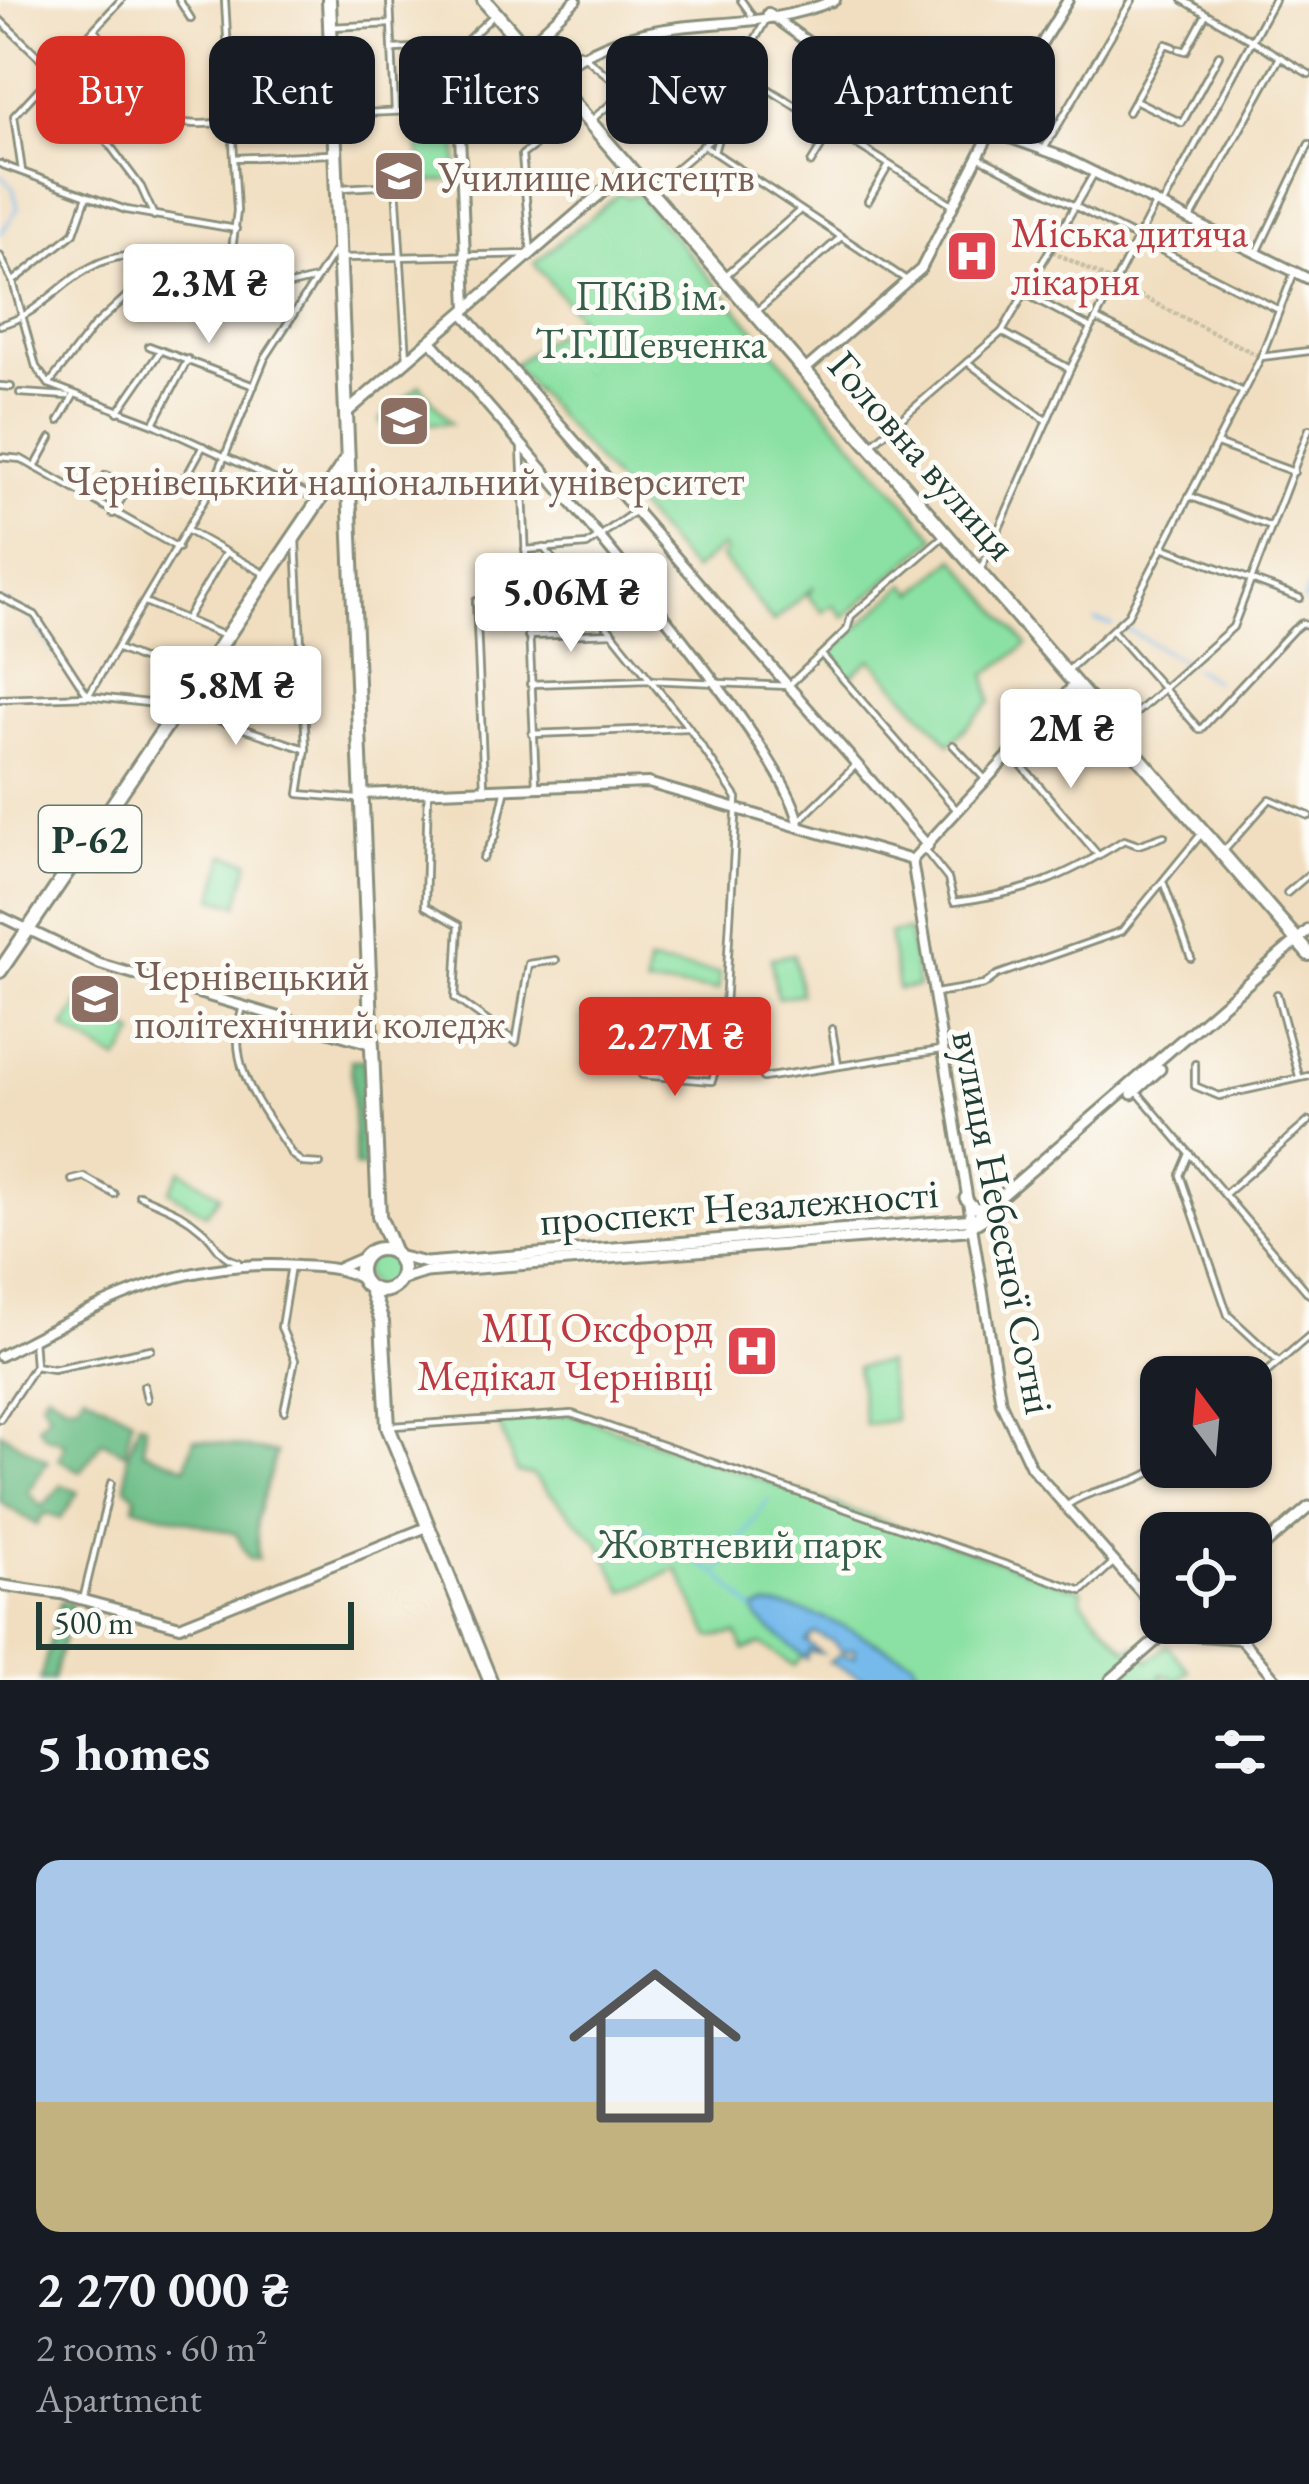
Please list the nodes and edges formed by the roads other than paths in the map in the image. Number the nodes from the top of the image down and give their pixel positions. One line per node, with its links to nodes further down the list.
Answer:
1 (121, 0): 15 (street)
2 (179, 0): 20 (street)
3 (225, 0): 27 (street)
4 (328, 0): 23 (main road)
5 (390, 0): 22 (street)
6 (484, 0): 16 (main road, Головна вулиця)
7 (576, 0): 30 (street)
8 (836, 0): 17 (street)
9 (1068, 0): 33 (street)
10 (1132, 0): 64 (street)
11 (1183, 0): 19 (street)
12 (1274, 0): 34 (street)
13 (743, 1): 18 (street)
14 (104, 2): 15 (street)
15 (112, 10): 24 (street)
16 (495, 13): 29 (main road, Головна вулиця); 35 (street)
17 (768, 13): 18 (street); 31 (street); 32 (street)
18 (751, 14): 36 (street)
19 (1206, 14): 34 (street); 44 (street)
20 (191, 19)
21 (0, 20): 38 (street)
22 (391, 24): 23 (street); 35 (street)
23 (330, 28): 28 (main road)
24 (96, 31): 25 (street); 26 (street)
25 (91, 36)
26 (100, 36)
27 (227, 36)
28 (330, 36)
29 (515, 36)
30 (538, 36)
31 (756, 36)
32 (800, 36)
33 (1048, 36)
34 (1252, 40): 40 (street); 80 (street)
35 (392, 49): 46 (street)
36 (582, 51)
37 (582, 54): 41 (street)
38 (36, 55)
39 (1219, 55): 44 (street)
40 (1280, 57): 42 (street); 84 (street)
41 (606, 74)
42 (1309, 74)
43 (36, 95): 72 (street)
44 (1136, 100): 50 (street)
45 (606, 104): 51 (street)
46 (395, 111): 47 (street); 49 (street)
47 (399, 111)
48 (582, 111): 51 (main road, Головна вулиця)
49 (375, 112)
50 (1128, 112)
51 (586, 116): 74 (main road, Головна вулиця); 89 (street)
52 (109, 144): 83 (street)
53 (233, 144): 67 (street)
54 (334, 144): 65 (main road)
55 (460, 144): 88 (street)
56 (705, 144): 63 (street)
57 (716, 144): 66 (street)
58 (823, 144): 69 (street)
59 (853, 144): 71 (street)
60 (987, 144): 68 (street)
61 (1029, 144): 64 (street)
62 (1309, 144): 91 (street)
63 (703, 146): 66 (street); 76 (street)
64 (1044, 149): 73 (street)
65 (335, 154): 67 (street); 75 (main road)
66 (714, 154): 82 (street)
67 (234, 158): 85 (street)
68 (980, 158): 79 (street); 81 (street)
69 (811, 163)
70 (0, 164): 72 (street)
71 (888, 167): 78 (street); 79 (street)
72 (22, 171): 77 (street)
73 (1094, 172): 80 (street); 81 (street)
74 (630, 174): 76 (main road, Головна вулиця); 89 (main road)
75 (336, 188): 93 (street); 94 (main road)
76 (648, 188): 96 (main road, Головна вулиця)
77 (87, 196): 83 (street); 100 (street)
78 (868, 202)
79 (956, 205): 99 (street)
80 (1159, 205): 84 (street); 87 (street)
81 (1076, 206): 87 (street); 102 (street)
82 (798, 212): 86 (street); 96 (street)
83 (154, 216): 85 (street)
84 (1190, 220): 91 (street)
85 (236, 229): 101 (street)
86 (840, 238): 99 (street); 105 (street)
87 (1138, 238): 104 (street); 107 (street)
88 (465, 253): 89 (street); 93 (street); 103 (street)
89 (531, 254): 103 (main road)
90 (134, 255): 101 (street); 106 (street); 121 (street)
91 (1256, 255): 95 (street)
92 (0, 256): 100 (street)
93 (401, 256): 94 (street); 117 (street)
94 (336, 260): 97 (street); 129 (main road)
95 (1294, 274): 98 (street); 104 (street)
96 (725, 276): 105 (main road, Головна вулиця)
97 (319, 278): 101 (street); 123 (street)
98 (1309, 279)
99 (909, 281): 119 (street)
100 (13, 282): 106 (street)
101 (228, 282)
102 (1028, 295): 109 (street); 110 (street)
103 (465, 310): 111 (main road); 148 (street)
104 (1279, 310): 115 (street)
105 (756, 312): 119 (main road, Головна вулиця)
106 (23, 319): 108 (street); 121 (street)
107 (1096, 319): 109 (street); 125 (street)
108 (0, 325)
109 (1091, 328): 120 (street)
110 (1002, 332): 118 (street); 120 (street)
111 (431, 341): 117 (main road); 138 (street)
112 (149, 346): 113 (street)
113 (160, 350): 116 (street); 128 (street)
114 (1309, 351): 115 (street)
115 (1261, 357): 125 (street)
116 (188, 359): 123 (street); 132 (street)
117 (407, 361): 129 (main road)
118 (967, 362): 131 (street); 136 (street)
119 (806, 369): 136 (main road, Головна вулиця)
120 (1070, 369): 131 (street)
121 (49, 384): 127 (street)
122 (0, 386): 124 (street)
123 (254, 386): 140 (street)
124 (11, 387)
125 (1243, 392): 135 (street)
126 (20, 393): 127 (street)
127 (74, 395): 128 (street); 130 (street)
128 (118, 412): 132 (street)
129 (346, 413): 141 (main road)
130 (59, 421)
131 (1047, 421): 160 (street)
132 (154, 424): 137 (street)
133 (1309, 429): 143 (street)
134 (51, 438): 142 (street)
135 (1217, 444): 143 (street); 146 (street)
136 (871, 445): 152 (main road, Головна вулиця)
137 (203, 446): 140 (street); 145 (street)
138 (521, 446): 154 (street); 158 (street)
139 (0, 457): 142 (street)
140 (226, 457): 147 (street); 151 (street)
141 (348, 458): 147 (main road, Р-62); 198 (main road)
142 (35, 467): 149 (street)
143 (1294, 472): 150 (street)
144 (106, 475): 145 (street)
145 (128, 488): 149 (street)
146 (1190, 496): 150 (street); 155 (street)
147 (320, 500): 153 (main road, Р-62)
148 (635, 511): 154 (street); 181 (street)
149 (112, 516): 156 (street)
150 (1271, 527): 162 (street)
151 (188, 531): 156 (street); 159 (street)
152 (946, 533): 160 (main road, Головна вулиця); 174 (street)
153 (296, 536): 161 (main road, Р-62); 180 (street)
154 (599, 540): 157 (street); 178 (street)
155 (1162, 547): 162 (street); 169 (street)
156 (178, 548): 166 (street)
157 (544, 548): 158 (street); 170 (street)
158 (525, 550): 171 (street)
159 (226, 552): 161 (street); 167 (street)
160 (980, 571): 175 (main road, Головна вулиця)
161 (268, 575): 172 (main road, Р-62)
162 (1250, 582): 164 (street); 182 (street)
163 (0, 597): 183 (street)
164 (1300, 598)
165 (476, 601): 196 (street)
166 (145, 602): 167 (street); 173 (street)
167 (186, 619): 172 (street)
168 (1309, 626): 182 (street)
169 (1113, 632): 175 (street); 182 (street)
170 (612, 633): 171 (street); 176 (street)
171 (528, 636): 177 (street)
172 (227, 638): 179 (main road, Р-62)
173 (116, 648): 179 (street); 183 (street)
174 (822, 655): 181 (street); 200 (street)
175 (1071, 678): 187 (main road, Головна вулиця); 191 (street)
176 (649, 680): 177 (street); 178 (street); 186 (street)
177 (530, 683): 188 (street)
178 (717, 684): 181 (street); 202 (street)
179 (193, 686): 180 (street); 185 (main road, Р-62)
180 (303, 686): 190 (street)
181 (788, 686): 192 (street)
182 (1164, 690): 187 (street)
183 (88, 696): 184 (street); 185 (street)
184 (0, 699)
185 (180, 707): 190 (street); 214 (main road, Р-62)
186 (689, 728): 188 (street); 199 (street)
187 (1117, 730): 203 (main road, Головна вулиця)
188 (532, 734): 194 (street)
189 (953, 745): 193 (street)
190 (306, 749): 198 (street)
191 (1012, 753): 193 (street); 207 (street)
192 (857, 764): 202 (street); 205 (street)
193 (987, 782): 200 (street)
194 (536, 785): 195 (street); 199 (street)
195 (506, 786): 196 (street); 208 (street)
196 (484, 787): 197 (street)
197 (428, 790): 198 (street); 217 (street)
198 (360, 795): 224 (main road)
199 (739, 809): 202 (street); 223 (street)
200 (959, 812): 205 (street)
201 (1309, 815): 206 (street)
202 (800, 823): 209 (street)
203 (1203, 831): 206 (main road, Головна вулиця); 211 (street)
204 (1164, 836): 207 (street)
205 (927, 849): 207 (street); 209 (street)
206 (1222, 853): 215 (main road, Головна вулиця)
207 (1099, 856)
208 (483, 859)
209 (911, 860): 219 (street, вулиця Небесної Сотні)
210 (1309, 874): 212 (street)
211 (1164, 884): 216 (street); 219 (street)
212 (1287, 892)
213 (0, 916): 214 (street)
214 (29, 928): 218 (main road, Р-62); 221 (street)
215 (1305, 942): 231 (main road, проспект Незалежності)
216 (1191, 958)
217 (556, 960)
218 (0, 971)
219 (931, 994): 225 (street, вулиця Небесної Сотні)
220 (1276, 994): 230 (street)
221 (242, 1010): 224 (street); 234 (street)
222 (832, 1029): 227 (street)
223 (723, 1042): 227 (street); 228 (street)
224 (371, 1044): 241 (main road)
225 (941, 1050): 227 (street); 239 (street, вулиця Небесної Сотні)
226 (1195, 1064): 230 (street)
227 (838, 1066)
228 (642, 1076)
229 (1309, 1076): 230 (street)
230 (1299, 1078)
231 (1133, 1089): 233 (street); 240 (main road, проспект Незалежності); 242 (main road, проспект Незалежності)
232 (1309, 1121): 236 (street)
233 (1189, 1154): 236 (street); 257 (street)
234 (320, 1164)
235 (72, 1180): 237 (street)
236 (1225, 1194): 251 (street)
237 (114, 1195)
238 (139, 1195): 245 (street)
239 (965, 1198): 240 (main road); 242 (street, вулиця Небесної Сотні)
240 (994, 1205): 242 (main road, проспект Незалежності)
241 (379, 1216): 243 (main road); 244 (main road)
242 (969, 1225): 247 (main road, проспект Незалежності); 267 (street, вулиця Небесної Сотні)
243 (395, 1254): 244 (main road); 247 (main road); 249 (main road)
244 (364, 1256): 248 (street); 250 (main road)
245 (238, 1262): 246 (street); 254 (street)
246 (291, 1265): 248 (street); 262 (street)
247 (426, 1267): 249 (main road)
248 (338, 1268): 250 (street)
249 (397, 1283): 250 (main road); 252 (main road)
250 (367, 1285): 252 (main road)
251 (1309, 1294)
252 (382, 1322): 264 (main road)
253 (1309, 1336): 257 (street)
254 (33, 1339): 256 (street); 258 (street)
255 (151, 1349): 258 (street)
256 (0, 1356)
257 (1279, 1362): 259 (street)
258 (35, 1366): 263 (street)
259 (1272, 1368)
260 (144, 1386): 261 (street)
261 (148, 1400)
262 (284, 1411)
263 (0, 1419)
264 (388, 1427): 269 (main road); 271 (street)
265 (1140, 1479): 267 (street)
266 (111, 1483): 274 (street)
267 (1066, 1506): 271 (street, вулиця Небесної Сотні)
268 (1309, 1508): 270 (main road)
269 (428, 1527): 274 (street); 277 (main road)
270 (1272, 1539)
271 (1114, 1562): 273 (street, вулиця Небесної Сотні)
272 (0, 1585): 274 (street)
273 (1140, 1591)
274 (83, 1600)
275 (1151, 1644): 278 (main road)
276 (1245, 1644): 279 (street)
277 (490, 1680)
278 (1112, 1680)
279 (1276, 1680)

